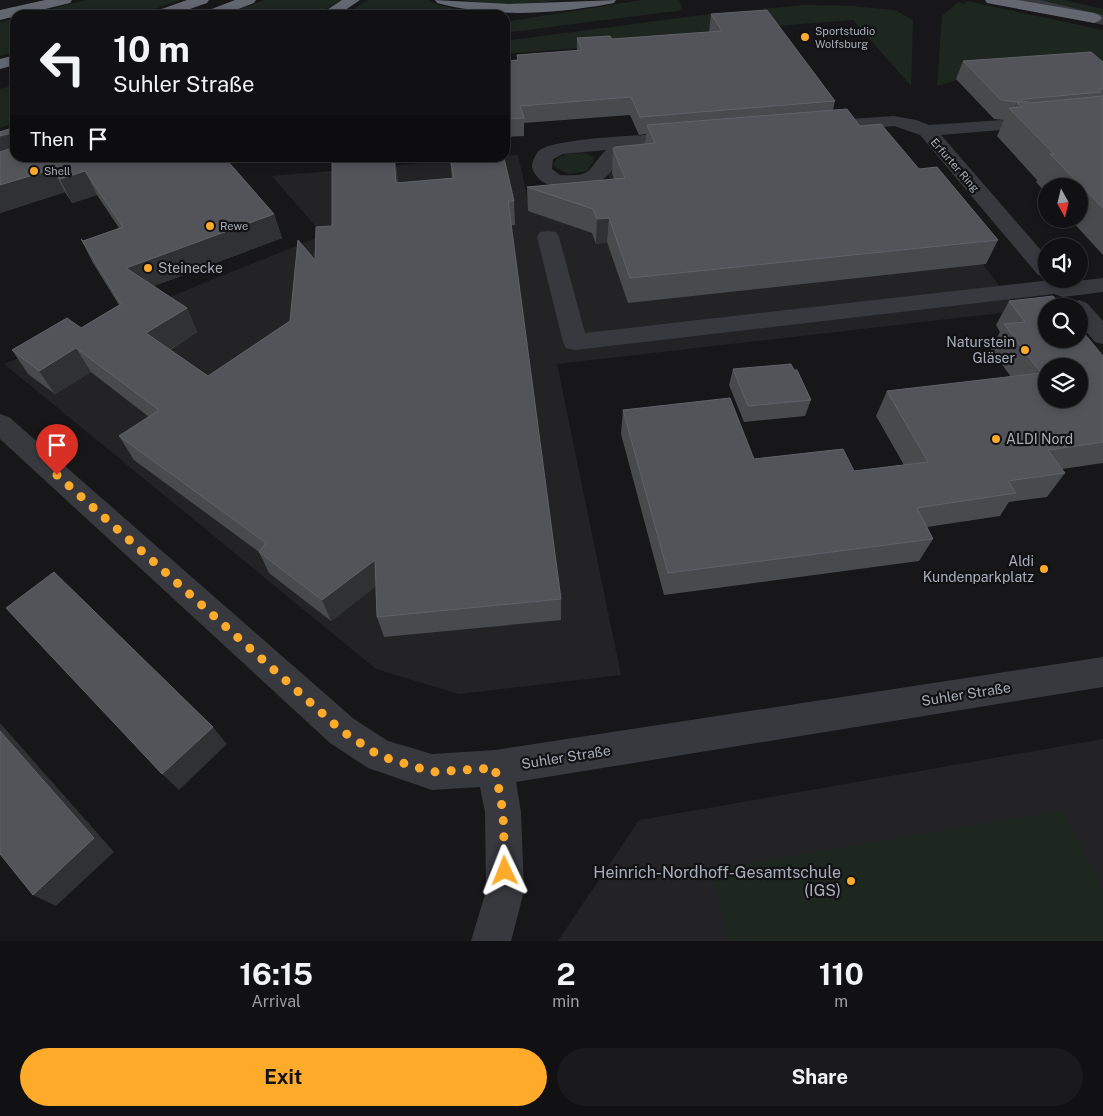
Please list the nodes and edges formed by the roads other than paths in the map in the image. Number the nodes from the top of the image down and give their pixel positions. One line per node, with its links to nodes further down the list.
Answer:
1 (65, 0): 10 (highway)
2 (202, 0): 11 (highway)
3 (249, 0): 12 (highway)
4 (353, 0): 13 (highway)
5 (442, 0): 9 (highway)
6 (609, 0): 9 (highway)
7 (992, 0): 15 (highway)
8 (1021, 0): 15 (street)
9 (578, 5): 14 (highway)
10 (22, 10)
11 (173, 10)
12 (222, 10)
13 (336, 10)
14 (510, 17)
15 (1099, 19)
16 (1002, 125): 18 (street)
17 (807, 128): 18 (street, Erfurter Ring)
18 (927, 131): 23 (street, Erfurter Ring)
19 (701, 137): 20 (street)
20 (624, 143): 20 (street)
21 (548, 237): 23 (street)
22 (1103, 286): 23 (street)
23 (1063, 290): 24 (street, Erfurter Ring)
24 (1103, 336)
25 (0, 424): 27 (street, Suhler Straße)
26 (1103, 672): 27 (street, Suhler Straße)
27 (495, 768): 28 (street)
28 (491, 941)

